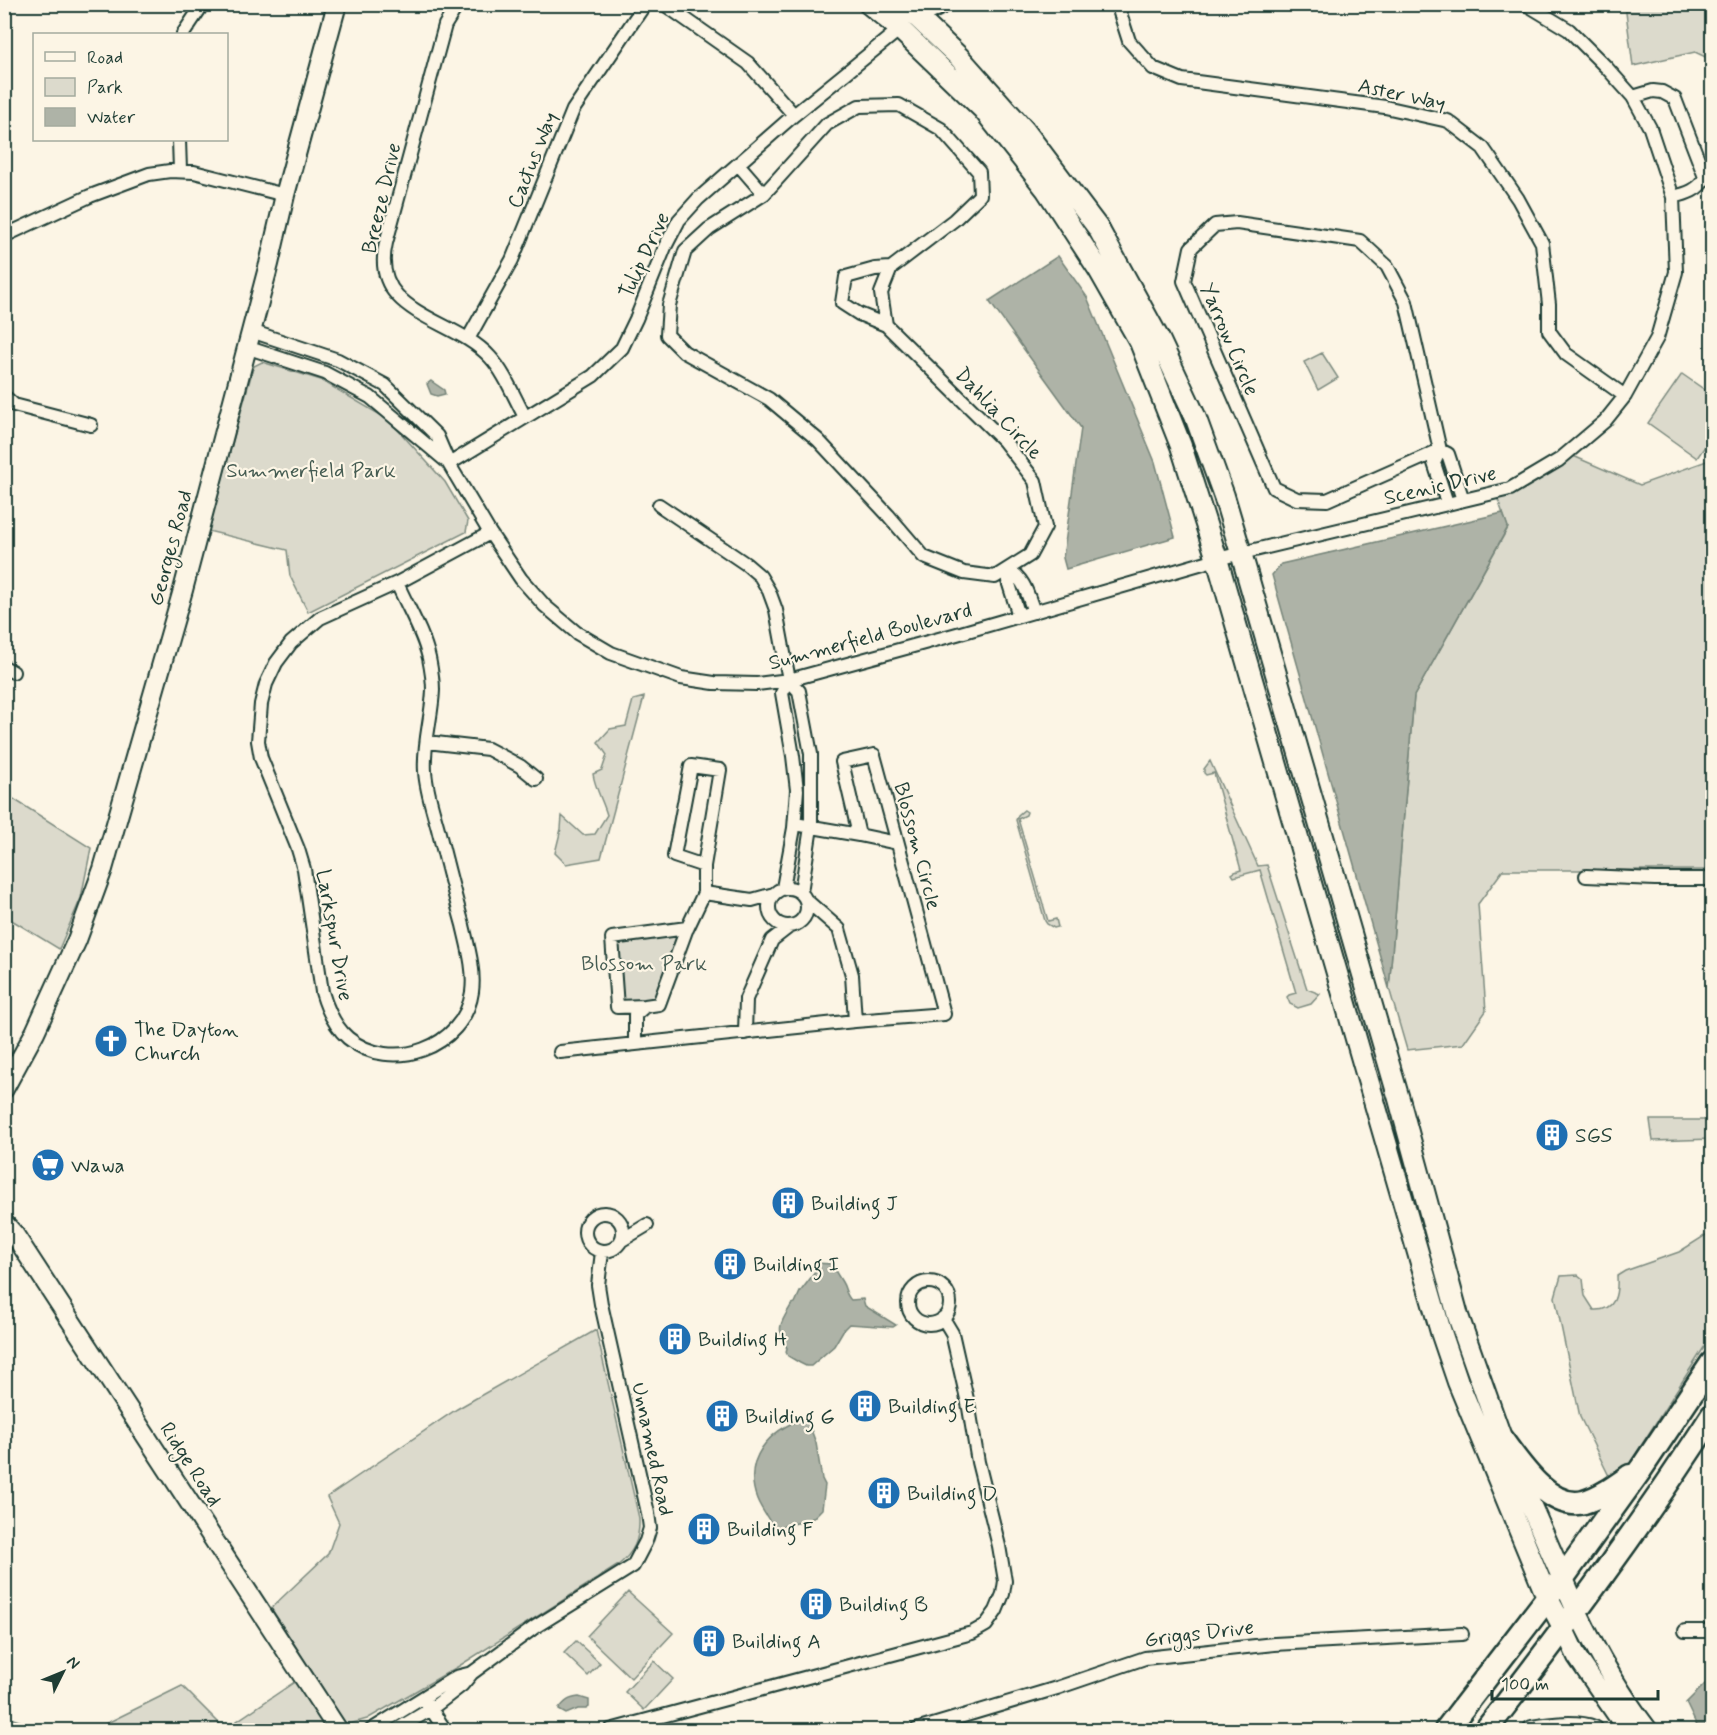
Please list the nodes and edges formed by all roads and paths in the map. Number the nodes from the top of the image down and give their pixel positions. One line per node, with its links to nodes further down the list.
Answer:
1 (203, 4): 13 (street)
2 (337, 4): 20 (street, Georges Road)
3 (458, 4): 26 (street, Breeze Drive)
4 (645, 4): 26 (street, Cactus Way)
5 (664, 4): 15 (street)
6 (869, 4): 12 (main road)
7 (900, 4): 11 (main road)
8 (949, 4): 11 (street)
9 (1120, 4): 28 (street, Aster Way)
10 (1526, 4): 14 (street, Scenic Drive)
11 (919, 20): 37 (main road)
12 (900, 29): 15 (street, Tulip Drive); 38 (main road)
13 (184, 33)
14 (1632, 97): 21 (street, Scenic Drive); 21 (street)
15 (794, 115): 17 (street, Tulip Drive)
16 (179, 141): 18 (street)
17 (738, 164): 19 (street); 29 (street, Tulip Drive)
18 (180, 170): 20 (street); 22 (street)
19 (764, 194): 23 (street, Dahlia Circle); 39 (street, Dahlia Circle)
20 (285, 195): 25 (street, Georges Road)
21 (1673, 197): 28 (street, Scenic Drive)
22 (4, 236)
23 (891, 268): 24 (street); 24 (street)
24 (886, 326): 39 (street, Dahlia Circle)
25 (249, 339): 32 (street, Summerfield Boulevard); 32 (street, Summerfield Boulevard); 68 (street, Georges Road)
26 (468, 339): 29 (street, Breeze Drive)
27 (4, 396): 30 (street)
28 (1625, 396): 33 (street, Scenic Drive)
29 (525, 417): 32 (street, Tulip Drive)
30 (91, 425)
31 (1440, 450): 31 (street, Yarrow Circle); 33 (street, Yarrow Circle); 34 (street, Yarrow Circle)
32 (449, 464): 36 (street, Summerfield Boulevard)
33 (1463, 500): 34 (street, Scenic Drive)
34 (1447, 503): 37 (street, Scenic Drive)
35 (659, 505): 43 (street)
36 (490, 533): 40 (street, Larkspur Drive); 43 (street, Summerfield Boulevard)
37 (1241, 553): 38 (street, Summerfield Boulevard); 76 (main road)
38 (1217, 559): 41 (street, Summerfield Boulevard); 79 (main road)
39 (1008, 569): 41 (street); 42 (street)
40 (397, 583): 44 (street, Larkspur Drive); 44 (street, Larkspur Drive)
41 (1034, 612): 42 (street, Summerfield Boulevard)
42 (1019, 616): 43 (street, Summerfield Boulevard)
43 (789, 680): 46 (street); 47 (street)
44 (427, 742): 45 (street)
45 (536, 779)
46 (795, 824): 47 (street); 53 (street)
47 (811, 827): 48 (street); 55 (street)
48 (859, 836): 49 (street); 49 (street, Blossom Circle)
49 (897, 843): 64 (street, Blossom Circle)
50 (704, 866): 50 (street); 54 (street)
51 (1586, 876): 52 (street)
52 (1713, 879)
53 (778, 891): 55 (street); 56 (street); 57 (street)
54 (704, 893): 56 (street); 61 (street)
55 (803, 896): 58 (street); 59 (street)
56 (752, 900): 57 (street)
57 (771, 915): 60 (street); 62 (street)
58 (825, 915): 59 (street); 64 (street)
59 (804, 919): 60 (street)
60 (790, 926): 62 (street)
61 (687, 929): 63 (street); 63 (street)
62 (772, 940): 65 (street)
63 (645, 1006): 66 (street)
64 (855, 1021): 65 (street, Blossom Circle)
65 (745, 1033): 66 (street, Blossom Circle)
66 (635, 1043): 67 (street, Blossom Circle)
67 (560, 1052)
68 (4, 1089)
69 (4, 1223): 88 (street, Ridge Road)
70 (647, 1225): 71 (street)
71 (622, 1239): 72 (street); 72 (street)
72 (602, 1252): 85 (street, Unnamed Road)
73 (943, 1318): 92 (street)
74 (1713, 1363): 77 (highway)
75 (1713, 1416): 80 (highway)
76 (1502, 1440): 77 (highway); 78 (main road)
77 (1641, 1468): 78 (highway)
78 (1562, 1579): 79 (highway); 80 (main road)
79 (1547, 1597): 81 (main road); 94 (highway)
80 (1577, 1611): 81 (highway); 99 (street)
81 (1564, 1629): 95 (highway); 98 (street)
82 (1684, 1631): 83 (street)
83 (1713, 1631)
84 (1462, 1634): 93 (street, Griggs Drive)
85 (472, 1673): 86 (street, Unnamed Road); 87 (street, Unnamed Road)
86 (423, 1697): 87 (street); 89 (street, Unnamed Road)
87 (431, 1709): 90 (street, Unnamed Road); 91 (street)
88 (338, 1731)
89 (371, 1731)
90 (396, 1731)
91 (445, 1731)
92 (610, 1731)
93 (916, 1731)
94 (1446, 1731)
95 (1486, 1731)
96 (1532, 1731): 97 (street)
97 (1594, 1731)
98 (1627, 1731)
99 (1648, 1731)

